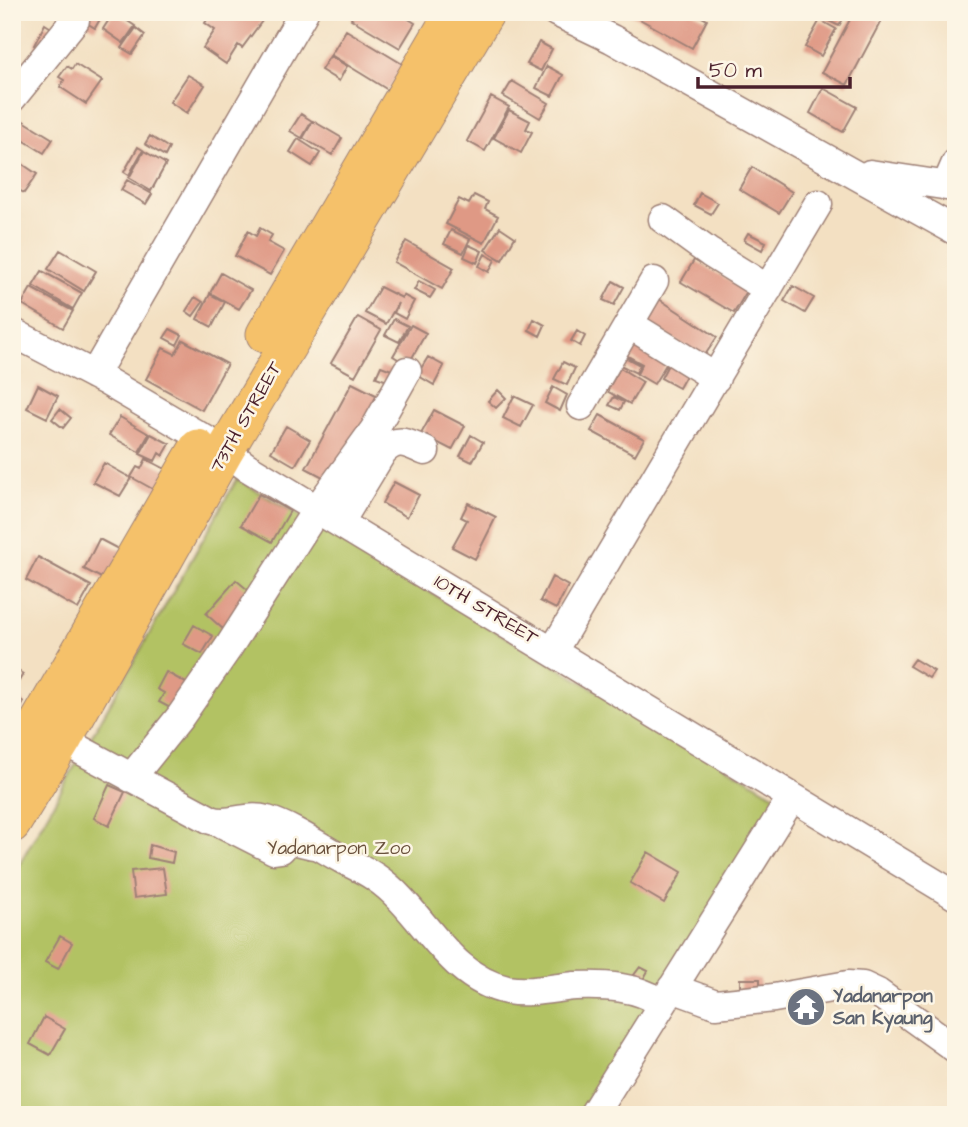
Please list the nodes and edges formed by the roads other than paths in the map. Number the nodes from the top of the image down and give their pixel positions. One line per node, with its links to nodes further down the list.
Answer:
1 (304, 12): 17 (street)
2 (556, 12): 6 (street)
3 (75, 20): 5 (street)
4 (459, 21): 19 (main road, 73TH STREET)
5 (12, 98)
6 (854, 172): 7 (street); 10 (street)
7 (952, 179)
8 (818, 204): 12 (street)
9 (663, 219): 12 (street)
10 (956, 231)
11 (654, 281): 13 (street)
12 (768, 289): 16 (street)
13 (629, 324): 16 (street); 18 (street)
14 (12, 332): 17 (street, 10TH STREET)
15 (407, 371): 21 (street)
16 (716, 378): 22 (street)
17 (110, 384): 19 (street, 10TH STREET)
18 (581, 406)
19 (214, 446): 21 (street, 10TH STREET); 23 (main road, 73TH STREET)
20 (425, 451): 21 (street)
21 (329, 516): 22 (street, 10TH STREET); 25 (street)
22 (553, 650): 26 (street, 10TH STREET)
23 (50, 733): 24 (main road, 73TH STREET); 25 (street); 27 (main road, 73TH STREET)
24 (12, 768)
25 (131, 778): 29 (street)
26 (792, 797): 28 (street, 10TH STREET); 29 (street)
27 (12, 824)
28 (956, 896)
29 (667, 996): 30 (street); 31 (street)
30 (956, 1049)
31 (593, 1115)

